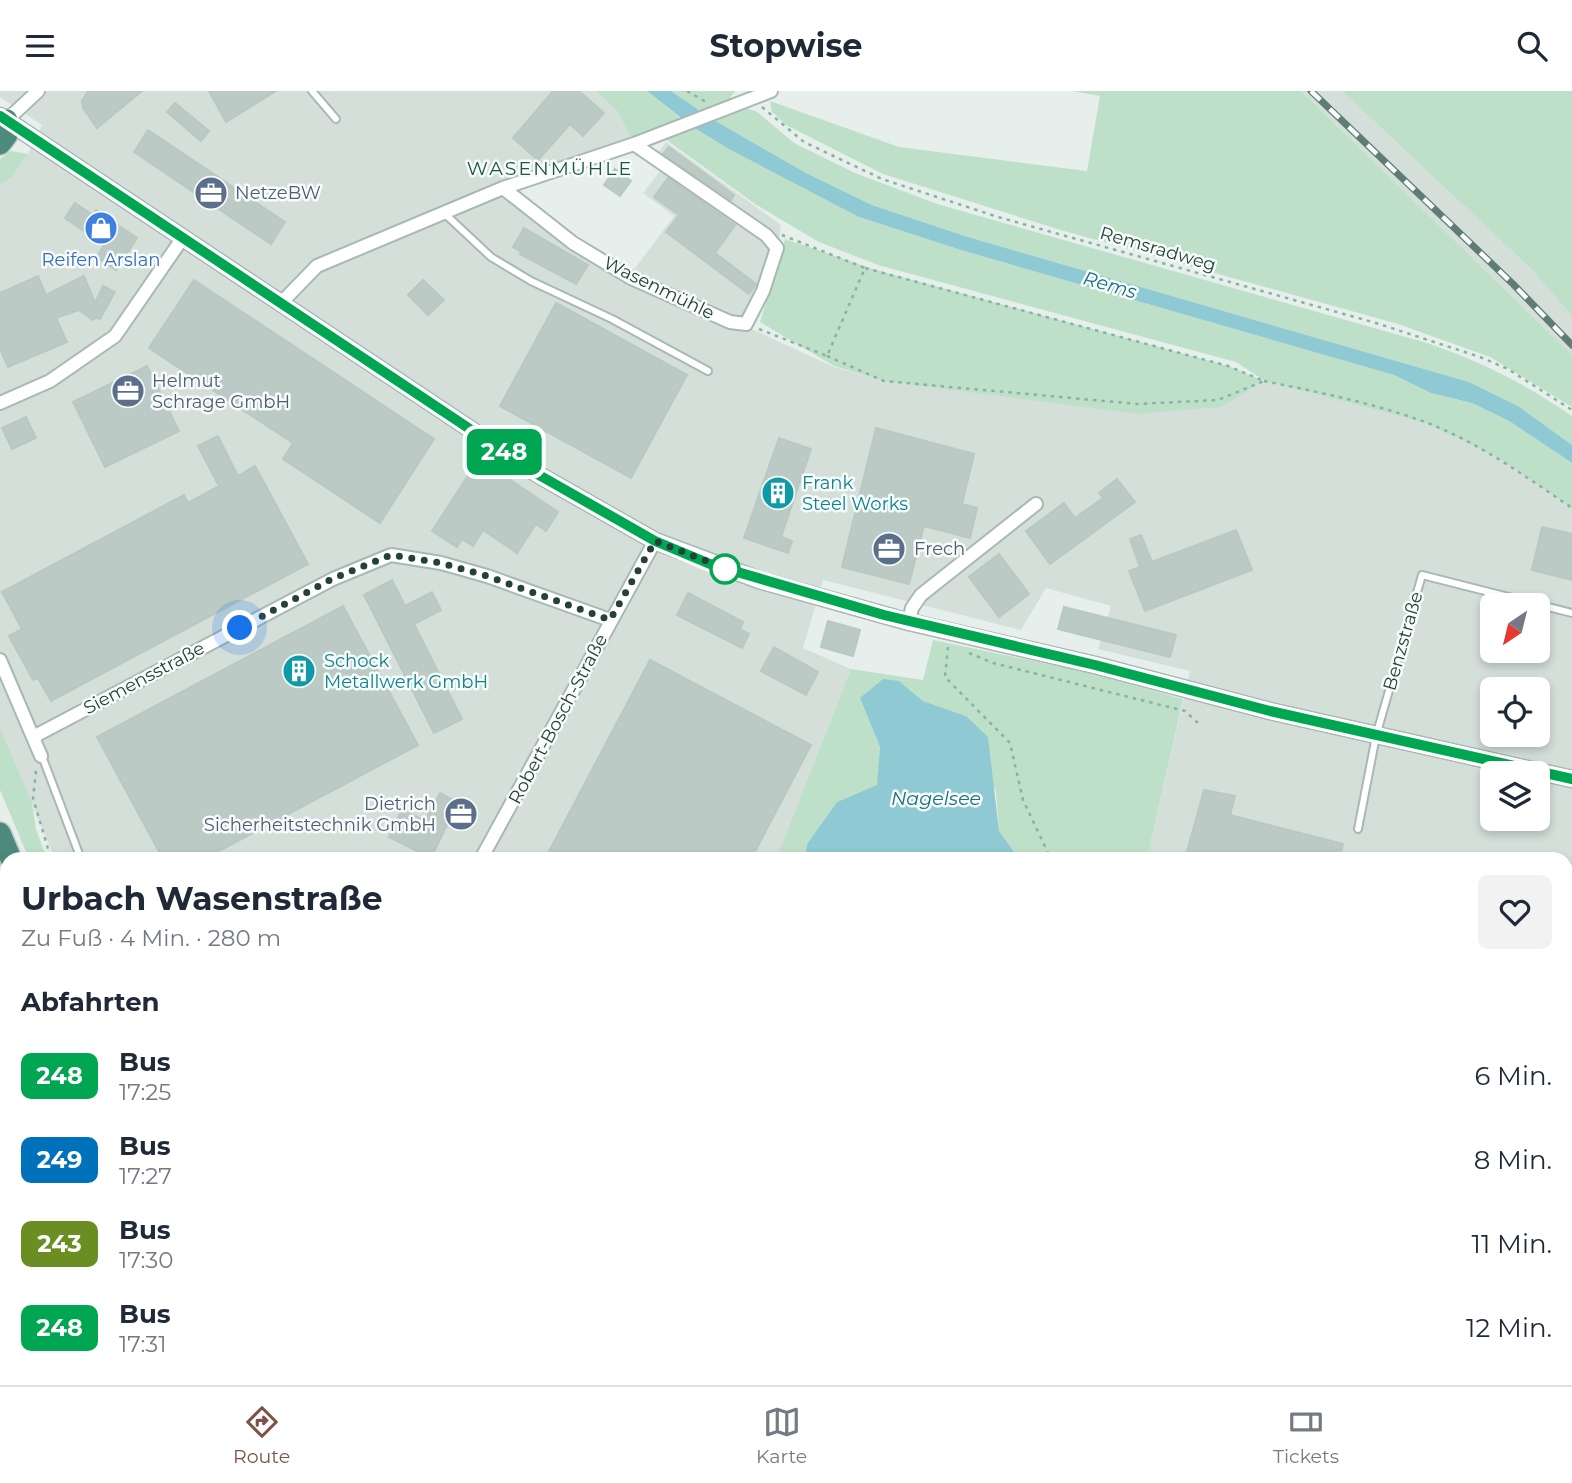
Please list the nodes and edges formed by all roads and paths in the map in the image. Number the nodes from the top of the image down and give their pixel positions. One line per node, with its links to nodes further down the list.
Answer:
1 (38, 91): 8 (street)
2 (312, 91): 7 (lane)
3 (687, 91): 6 (path)
4 (771, 91): 5 (street)
5 (755, 97): 10 (street); 22 (path, Remsradweg)
6 (707, 102)
7 (336, 118)
8 (2, 119): 9 (highway); 14 (street)
9 (0, 144)
10 (634, 144): 11 (street); 13 (street)
11 (503, 188): 12 (street); 17 (street, Wasenmühle)
12 (444, 213): 16 (street); 19 (lane)
13 (766, 235): 15 (path); 17 (street)
14 (182, 239): 16 (street); 21 (street)
15 (865, 268): 18 (path); 20 (path)
16 (281, 303): 25 (street)
17 (746, 324): 18 (path)
18 (827, 356): 20 (path)
19 (708, 371)
20 (1264, 381): 24 (path)
21 (0, 403)
22 (1572, 410)
23 (1037, 504): 28 (street)
24 (1572, 508)
25 (655, 541): 27 (street, Robert-Bosch-Straße); 28 (street)
26 (1572, 613): 31 (lane, Benzstraße)
27 (610, 620): 32 (street, Siemensstraße); 40 (street, Robert-Bosch-Straße)
28 (909, 622): 31 (street)
29 (0, 660): 32 (street)
30 (1198, 723): 41 (path)
31 (1376, 736): 34 (street); 35 (lane)
32 (33, 737): 33 (street)
33 (41, 756): 38 (path); 39 (lane)
34 (1572, 779)
35 (1358, 829)
36 (0, 833): 37 (highway)
37 (8, 852)
38 (49, 852)
39 (78, 852)
40 (485, 852)
41 (1047, 852)

